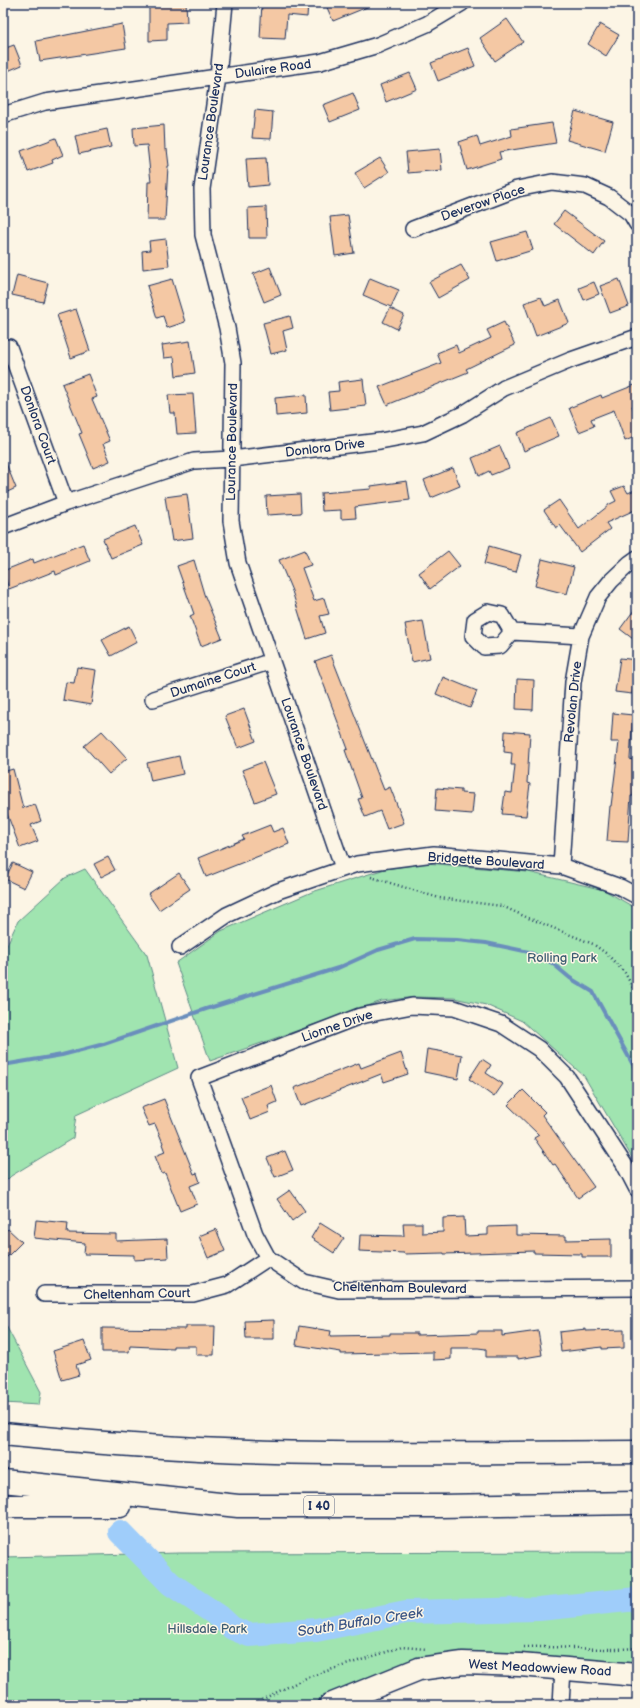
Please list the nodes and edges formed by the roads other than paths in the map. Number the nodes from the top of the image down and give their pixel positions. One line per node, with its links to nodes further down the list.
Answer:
1 (225, 3): 3 (street, Lourance Boulevard)
2 (462, 3): 3 (street, Dulaire Road)
3 (218, 77): 4 (street, Dulaire Road); 9 (street, Lourance Boulevard)
4 (3, 116)
5 (637, 224): 6 (street, Deverow Place)
6 (413, 229)
7 (637, 337): 9 (street, Donlora Drive)
8 (9, 347): 10 (street, Donlora Court)
9 (232, 459): 10 (street, Donlora Drive); 15 (street, Lourance Boulevard)
10 (66, 503): 11 (street, Donlora Drive)
11 (3, 527)
12 (637, 558): 14 (street, Revolan Drive)
13 (512, 632): 14 (street)
14 (581, 636): 18 (street, Revolan Drive)
15 (272, 661): 16 (street, Dumaine Court); 17 (street, Lourance Boulevard)
16 (154, 699)
17 (350, 866): 18 (street, Bridgette Boulevard); 20 (street, Bridgette Boulevard)
18 (561, 866): 19 (street, Bridgette Boulevard)
19 (637, 896)
20 (180, 947)
21 (199, 1078): 22 (street, Lionne Drive); 23 (street, Cheltenham Boulevard)
22 (637, 1189)
23 (268, 1258): 24 (street, Cheltenham Boulevard); 25 (street, Cheltenham Court)
24 (637, 1288)
25 (44, 1294)
26 (3, 1434): 27 (main road)
27 (637, 1452)
28 (3, 1481): 31 (main road, I 40)
29 (637, 1502): 31 (main road, I 40)
30 (3, 1506): 31 (main road)
31 (238, 1506)
32 (563, 1668): 33 (main road, West Meadowview Road); 34 (main road, West Meadowview Road); 35 (street)
33 (637, 1674)
34 (330, 1705)
35 (561, 1705)

